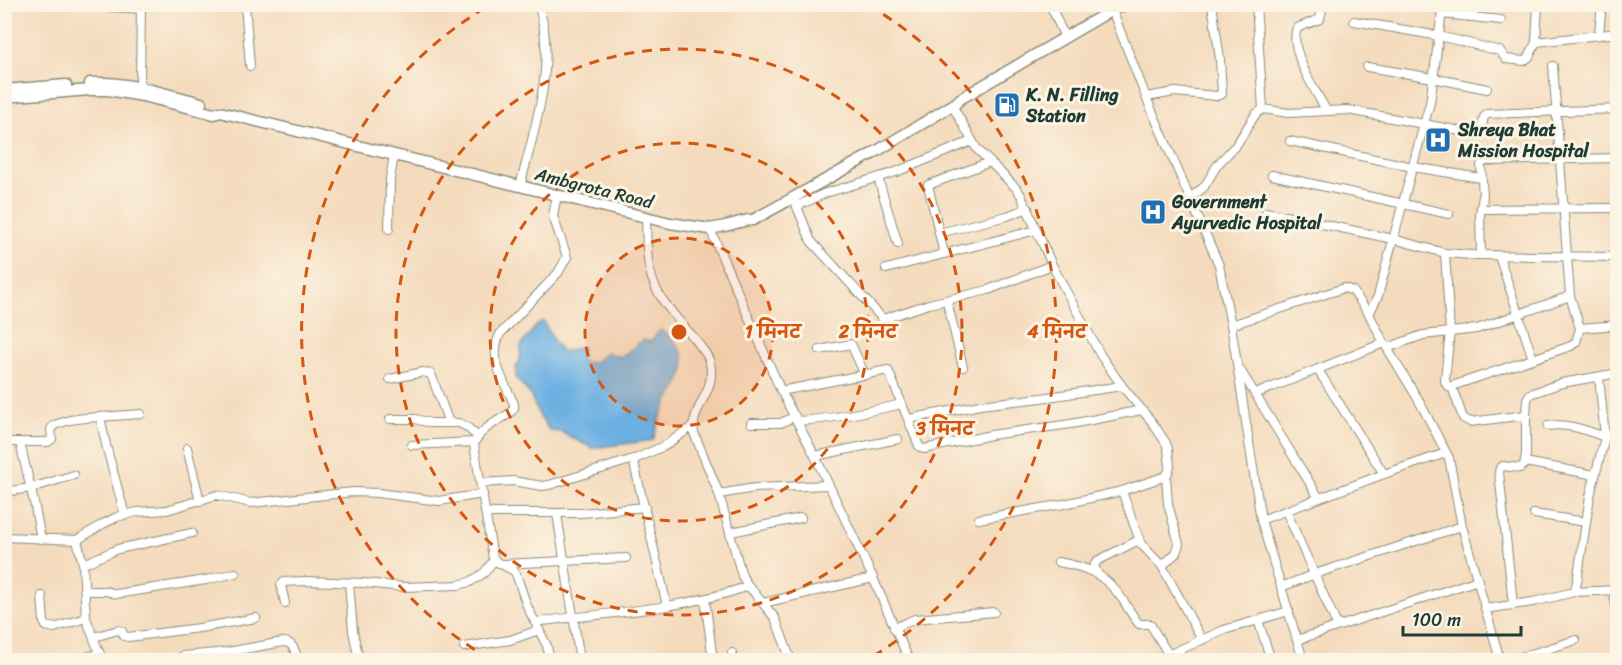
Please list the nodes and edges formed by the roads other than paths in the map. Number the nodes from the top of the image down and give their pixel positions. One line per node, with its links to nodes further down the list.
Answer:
1 (69, 4): 11 (street)
2 (245, 4): 20 (street)
3 (538, 4): 46 (street)
4 (1050, 4): 18 (street)
5 (1212, 4): 28 (street)
6 (1256, 4): 30 (street)
7 (1323, 4): 32 (street)
8 (1538, 4): 19 (street)
9 (1602, 4): 15 (street)
10 (1119, 6): 18 (main road, Ambgrota Road); 28 (street)
11 (141, 7): 24 (street)
12 (1443, 9): 13 (street); 17 (street)
13 (1501, 20)
14 (1354, 21): 17 (street)
15 (1599, 33): 16 (street); 19 (street)
16 (1617, 33)
17 (1439, 36): 19 (street); 23 (street)
18 (1065, 38): 29 (main road, Ambgrota Road)
19 (1536, 42)
20 (250, 66)
21 (1553, 66): 34 (street)
22 (1367, 67): 23 (street)
23 (1433, 78): 25 (street); 35 (street)
24 (140, 88): 26 (main road); 33 (main road)
25 (1487, 89)
26 (4, 90)
27 (4, 97): 33 (main road, Ambgrota Road)
28 (1146, 97): 48 (street)
29 (954, 103): 36 (street); 49 (main road, Ambgrota Road); 58 (main road)
30 (1263, 109): 32 (street); 48 (street)
31 (1617, 109): 34 (street)
32 (1326, 110): 35 (street)
33 (220, 111): 38 (main road, Ambgrota Road)
34 (1557, 111): 35 (street); 40 (street)
35 (1424, 124): 42 (street)
36 (972, 141): 41 (street); 44 (street)
37 (1290, 141): 42 (street)
38 (394, 155): 46 (main road, Ambgrota Road); 60 (street)
39 (1617, 158): 40 (street)
40 (1560, 159): 45 (street); 52 (street)
41 (990, 162): 51 (street); 62 (street)
42 (1413, 167): 45 (street); 50 (street)
43 (1272, 175): 50 (street)
44 (878, 178): 49 (street); 64 (street)
45 (1481, 178): 54 (street)
46 (520, 187): 47 (main road, Ambgrota Road)
47 (556, 195): 57 (main road, Ambgrota Road); 108 (street)
48 (1190, 198): 77 (street)
49 (795, 202): 58 (main road, Ambgrota Road); 74 (street)
50 (1403, 204): 56 (street); 63 (street)
51 (1028, 208): 61 (street); 62 (street)
52 (1564, 208): 53 (street); 54 (street); 69 (street)
53 (1617, 208)
54 (1481, 209): 67 (street)
55 (1266, 212): 63 (street)
56 (1449, 214)
57 (646, 218): 59 (main road, Ambgrota Road); 105 (street)
58 (748, 219): 59 (main road, Ambgrota Road)
59 (710, 229): 93 (street)
60 (389, 230)
61 (1036, 230): 66 (street); 71 (street)
62 (939, 233): 66 (street)
63 (1393, 239): 65 (street); 75 (street)
64 (898, 244)
65 (1445, 252): 67 (street); 80 (street)
66 (944, 254): 72 (street)
67 (1481, 255): 68 (street)
68 (1499, 255): 69 (street); 76 (street)
69 (1566, 256): 70 (street); 73 (street)
70 (1617, 257)
71 (1052, 265): 74 (street); 91 (street)
72 (886, 269)
73 (1570, 296): 76 (street); 79 (street)
74 (947, 301): 85 (street)
75 (1369, 314): 77 (street); 81 (street)
76 (1518, 314): 80 (street); 83 (street)
77 (1231, 325): 84 (street)
78 (1617, 325): 79 (street)
79 (1580, 328): 83 (street)
80 (1450, 331): 81 (street); 92 (street)
81 (1385, 346): 86 (street); 114 (street)
82 (820, 350): 88 (street)
83 (1533, 359): 92 (street)
84 (1237, 366): 94 (street); 139 (street)
85 (963, 367)
86 (1318, 370): 94 (street); 118 (street)
87 (1617, 373): 89 (street)
88 (865, 375): 93 (street); 95 (street)
89 (1599, 377): 98 (street); 107 (street)
90 (390, 379): 103 (street)
91 (1122, 386): 96 (street); 102 (street)
92 (1452, 387): 98 (street)
93 (781, 391): 101 (street)
94 (1255, 394): 129 (street)
95 (902, 404): 101 (street); 102 (street)
96 (1142, 410): 102 (street); 120 (street)
97 (141, 414): 99 (street)
98 (1526, 415): 117 (street)
99 (100, 417): 111 (street); 134 (street)
100 (390, 419): 103 (street)
101 (796, 419): 104 (street); 115 (street)
102 (909, 419)
103 (449, 423): 108 (street)
104 (751, 423)
105 (694, 425): 116 (street); 128 (street)
106 (1548, 426): 107 (street)
107 (1605, 437): 121 (street)
108 (476, 439): 112 (street); 122 (street)
109 (898, 440): 115 (street)
110 (4, 442): 111 (street)
111 (20, 444): 124 (street)
112 (412, 445)
113 (187, 447): 130 (street)
114 (1446, 453): 118 (street); 141 (street)
115 (815, 456): 123 (street)
116 (633, 459): 122 (street); 131 (street)
117 (1525, 462): 121 (street); 169 (street)
118 (1384, 474): 129 (street)
119 (74, 475): 124 (street)
120 (1166, 476): 125 (street); 153 (street)
121 (1595, 476): 140 (street)
122 (481, 483): 127 (street)
123 (828, 485): 128 (street); 157 (street)
124 (31, 488): 126 (street); 145 (street)
125 (1122, 491): 138 (street); 147 (street)
126 (4, 492)
127 (483, 494): 130 (street); 133 (street)
128 (719, 494): 142 (street)
129 (1319, 498): 132 (street)
130 (200, 501): 134 (street)
131 (645, 507): 135 (street); 170 (street)
132 (1286, 511): 139 (street); 156 (street)
133 (486, 513): 135 (street); 149 (street)
134 (125, 514): 146 (street)
135 (557, 514): 150 (street)
136 (1534, 514): 140 (street)
137 (801, 518): 142 (street)
138 (979, 519)
139 (1261, 520): 161 (street)
140 (1586, 522): 164 (street)
141 (1462, 526): 156 (street); 158 (street)
142 (731, 532): 160 (street)
143 (192, 533): 152 (street)
144 (4, 537): 145 (street)
145 (41, 539): 146 (street)
146 (77, 540): 152 (street)
147 (1139, 540): 153 (street); 155 (street)
148 (626, 558): 150 (street)
149 (497, 562): 150 (street); 159 (street); 179 (street)
150 (565, 562): 175 (street)
151 (1058, 562): 155 (street)
152 (83, 564): 163 (street)
153 (1162, 566): 183 (street)
154 (235, 573): 163 (street)
155 (1098, 574): 188 (street)
156 (1315, 574): 161 (street); 180 (street)
157 (873, 578): 168 (street); 181 (street)
158 (1478, 580): 171 (street); 180 (street)
159 (349, 583): 167 (street); 192 (street)
160 (749, 586): 166 (street); 168 (street)
161 (1281, 587): 172 (street)
162 (1615, 590): 164 (street); 174 (street)
163 (86, 591): 176 (street)
164 (1574, 592): 169 (street)
165 (42, 596): 176 (street)
166 (705, 599): 170 (street); 195 (street)
167 (285, 603)
168 (763, 603): 196 (street)
169 (1513, 604): 171 (street)
170 (667, 606): 175 (street)
171 (1485, 609): 201 (street)
172 (1289, 611): 178 (street); 184 (street)
173 (994, 612): 181 (street)
174 (1617, 615)
175 (574, 617): 179 (street); 194 (street)
176 (86, 618): 182 (street)
177 (256, 618): 182 (street)
178 (1265, 618): 183 (street); 199 (street)
179 (537, 626): 186 (street); 193 (street)
180 (1337, 626): 184 (street)
181 (894, 628): 197 (street)
182 (94, 637): 187 (street)
183 (1202, 640): 188 (street)
184 (1297, 640): 200 (street)
185 (1576, 640): 202 (street)
186 (464, 647)
187 (101, 657): 189 (street)
188 (1170, 658): 198 (street)
189 (73, 660)
190 (180, 660): 191 (street)
191 (298, 660)
192 (359, 660)
193 (550, 660)
194 (580, 660)
195 (713, 660)
196 (791, 660)
197 (909, 660)
198 (1150, 660)
199 (1271, 660)
200 (1303, 660)
201 (1500, 660)
202 (1512, 660)

